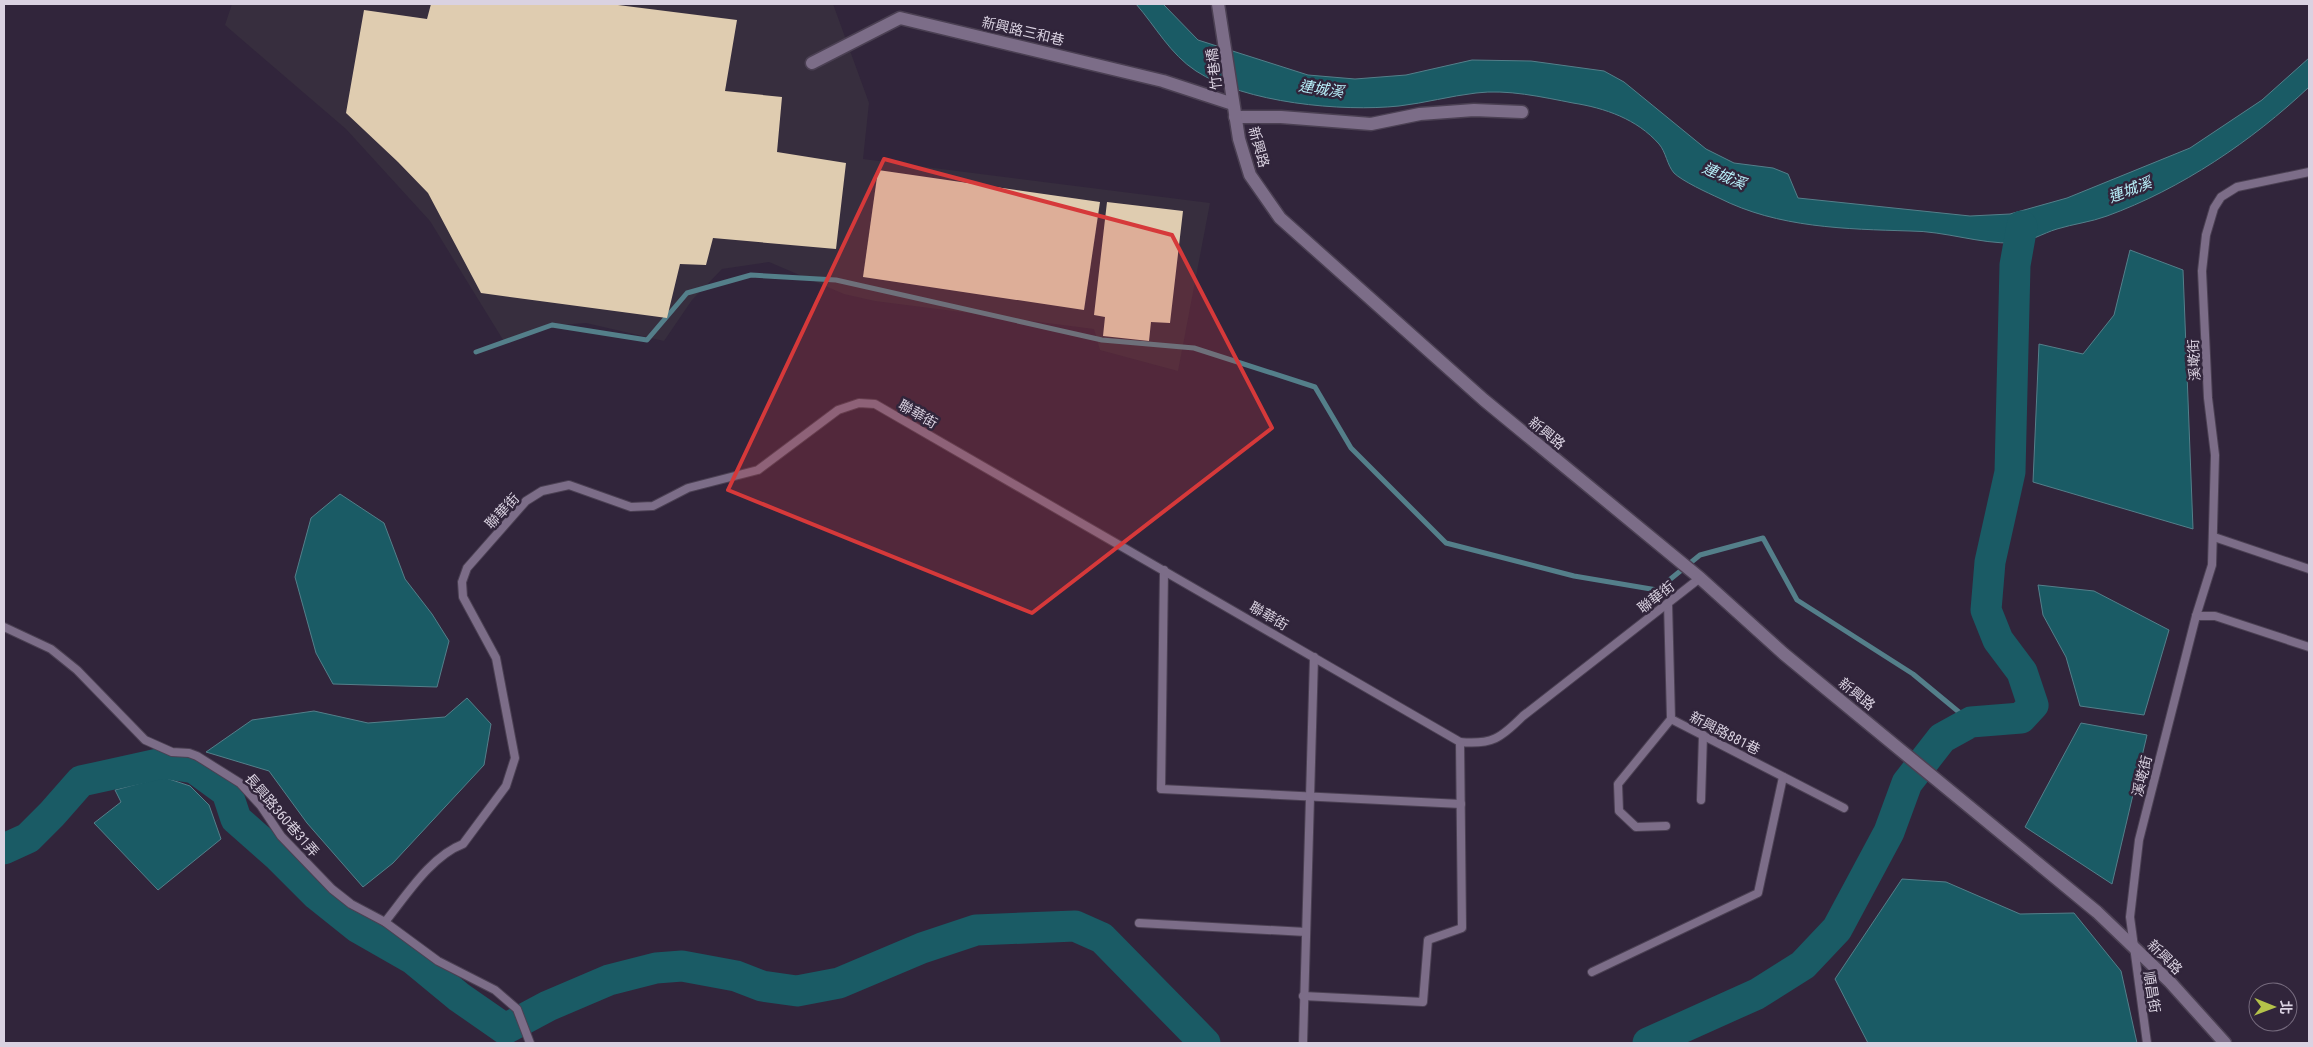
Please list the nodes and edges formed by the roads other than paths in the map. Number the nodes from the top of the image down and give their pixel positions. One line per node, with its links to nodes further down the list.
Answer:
1 (1218, 4): 3 (street, 竹巷橋)
2 (812, 63): 3 (street, 新興路三和巷)
3 (1233, 100): 5 (street, 新興路)
4 (1522, 112): 5 (street)
5 (1235, 117): 10 (street, 新興路)
6 (2309, 172): 7 (lane, 溪墘街)
7 (2214, 537): 8 (lane); 12 (lane, 溪墘街)
8 (2309, 569)
9 (1164, 570): 15 (lane, 聯華街); 20 (lane); 25 (lane, 聯華街)
10 (1698, 576): 11 (lane, 聯華街); 28 (street, 新興路)
11 (1668, 603): 16 (lane, 新興路881巷); 18 (lane, 聯華街)
12 (2196, 616): 14 (lane); 28 (lane, 溪墘街)
13 (4, 627): 25 (lane, 長興路360巷31弄)
14 (2309, 647)
15 (1314, 657): 18 (lane, 聯華街); 20 (lane)
16 (1671, 719): 17 (lane, 新興路881巷); 24 (lane)
17 (1703, 735): 19 (lane, 新興路881巷); 21 (lane)
18 (1460, 742): 22 (lane)
19 (1783, 777): 23 (lane, 新興路881巷); 29 (lane)
20 (1310, 796): 22 (lane); 27 (lane)
21 (1700, 800)
22 (1460, 804): 30 (lane)
23 (1844, 808)
24 (1666, 826)
25 (385, 922): 31 (lane, 長興路360巷31弄)
26 (1139, 923): 27 (lane)
27 (1306, 932): 30 (lane)
28 (2132, 946): 33 (lane, 順昌街); 34 (street, 新興路)
29 (1592, 972)
30 (1303, 996): 32 (lane)
31 (530, 1042)
32 (1303, 1043)
33 (2147, 1043)
34 (2225, 1043)

